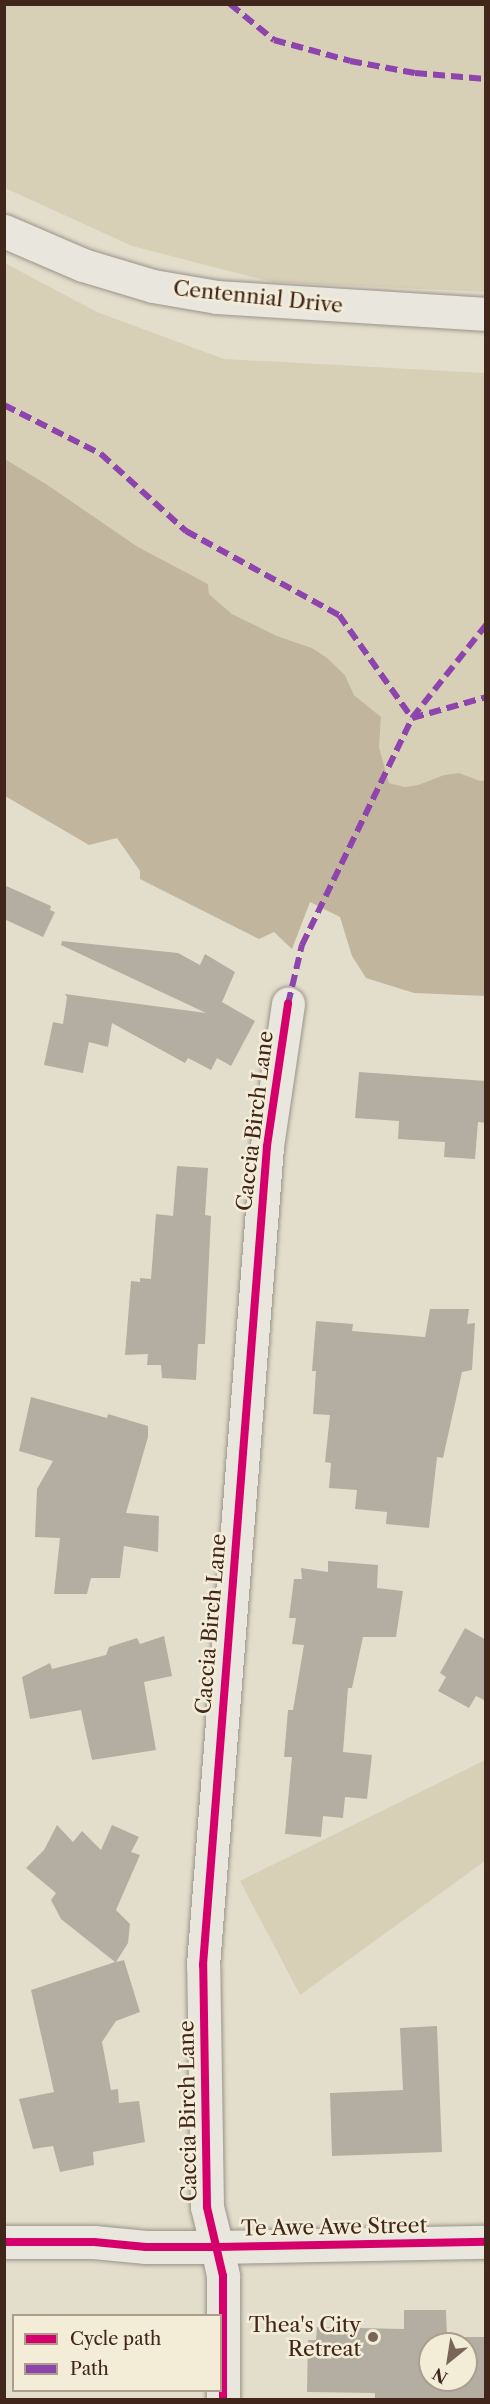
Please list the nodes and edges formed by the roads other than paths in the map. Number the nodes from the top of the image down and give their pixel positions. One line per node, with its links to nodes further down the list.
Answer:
1 (4, 231): 2 (street, Centennial Drive)
2 (486, 314)
3 (288, 1004): 6 (street, Caccia Birch Lane)
4 (4, 2242): 6 (street, Te Awe Awe Street)
5 (486, 2242): 6 (street, Te Awe Awe Street)
6 (217, 2247): 7 (street, Caccia Birch Lane)
7 (224, 2400)

